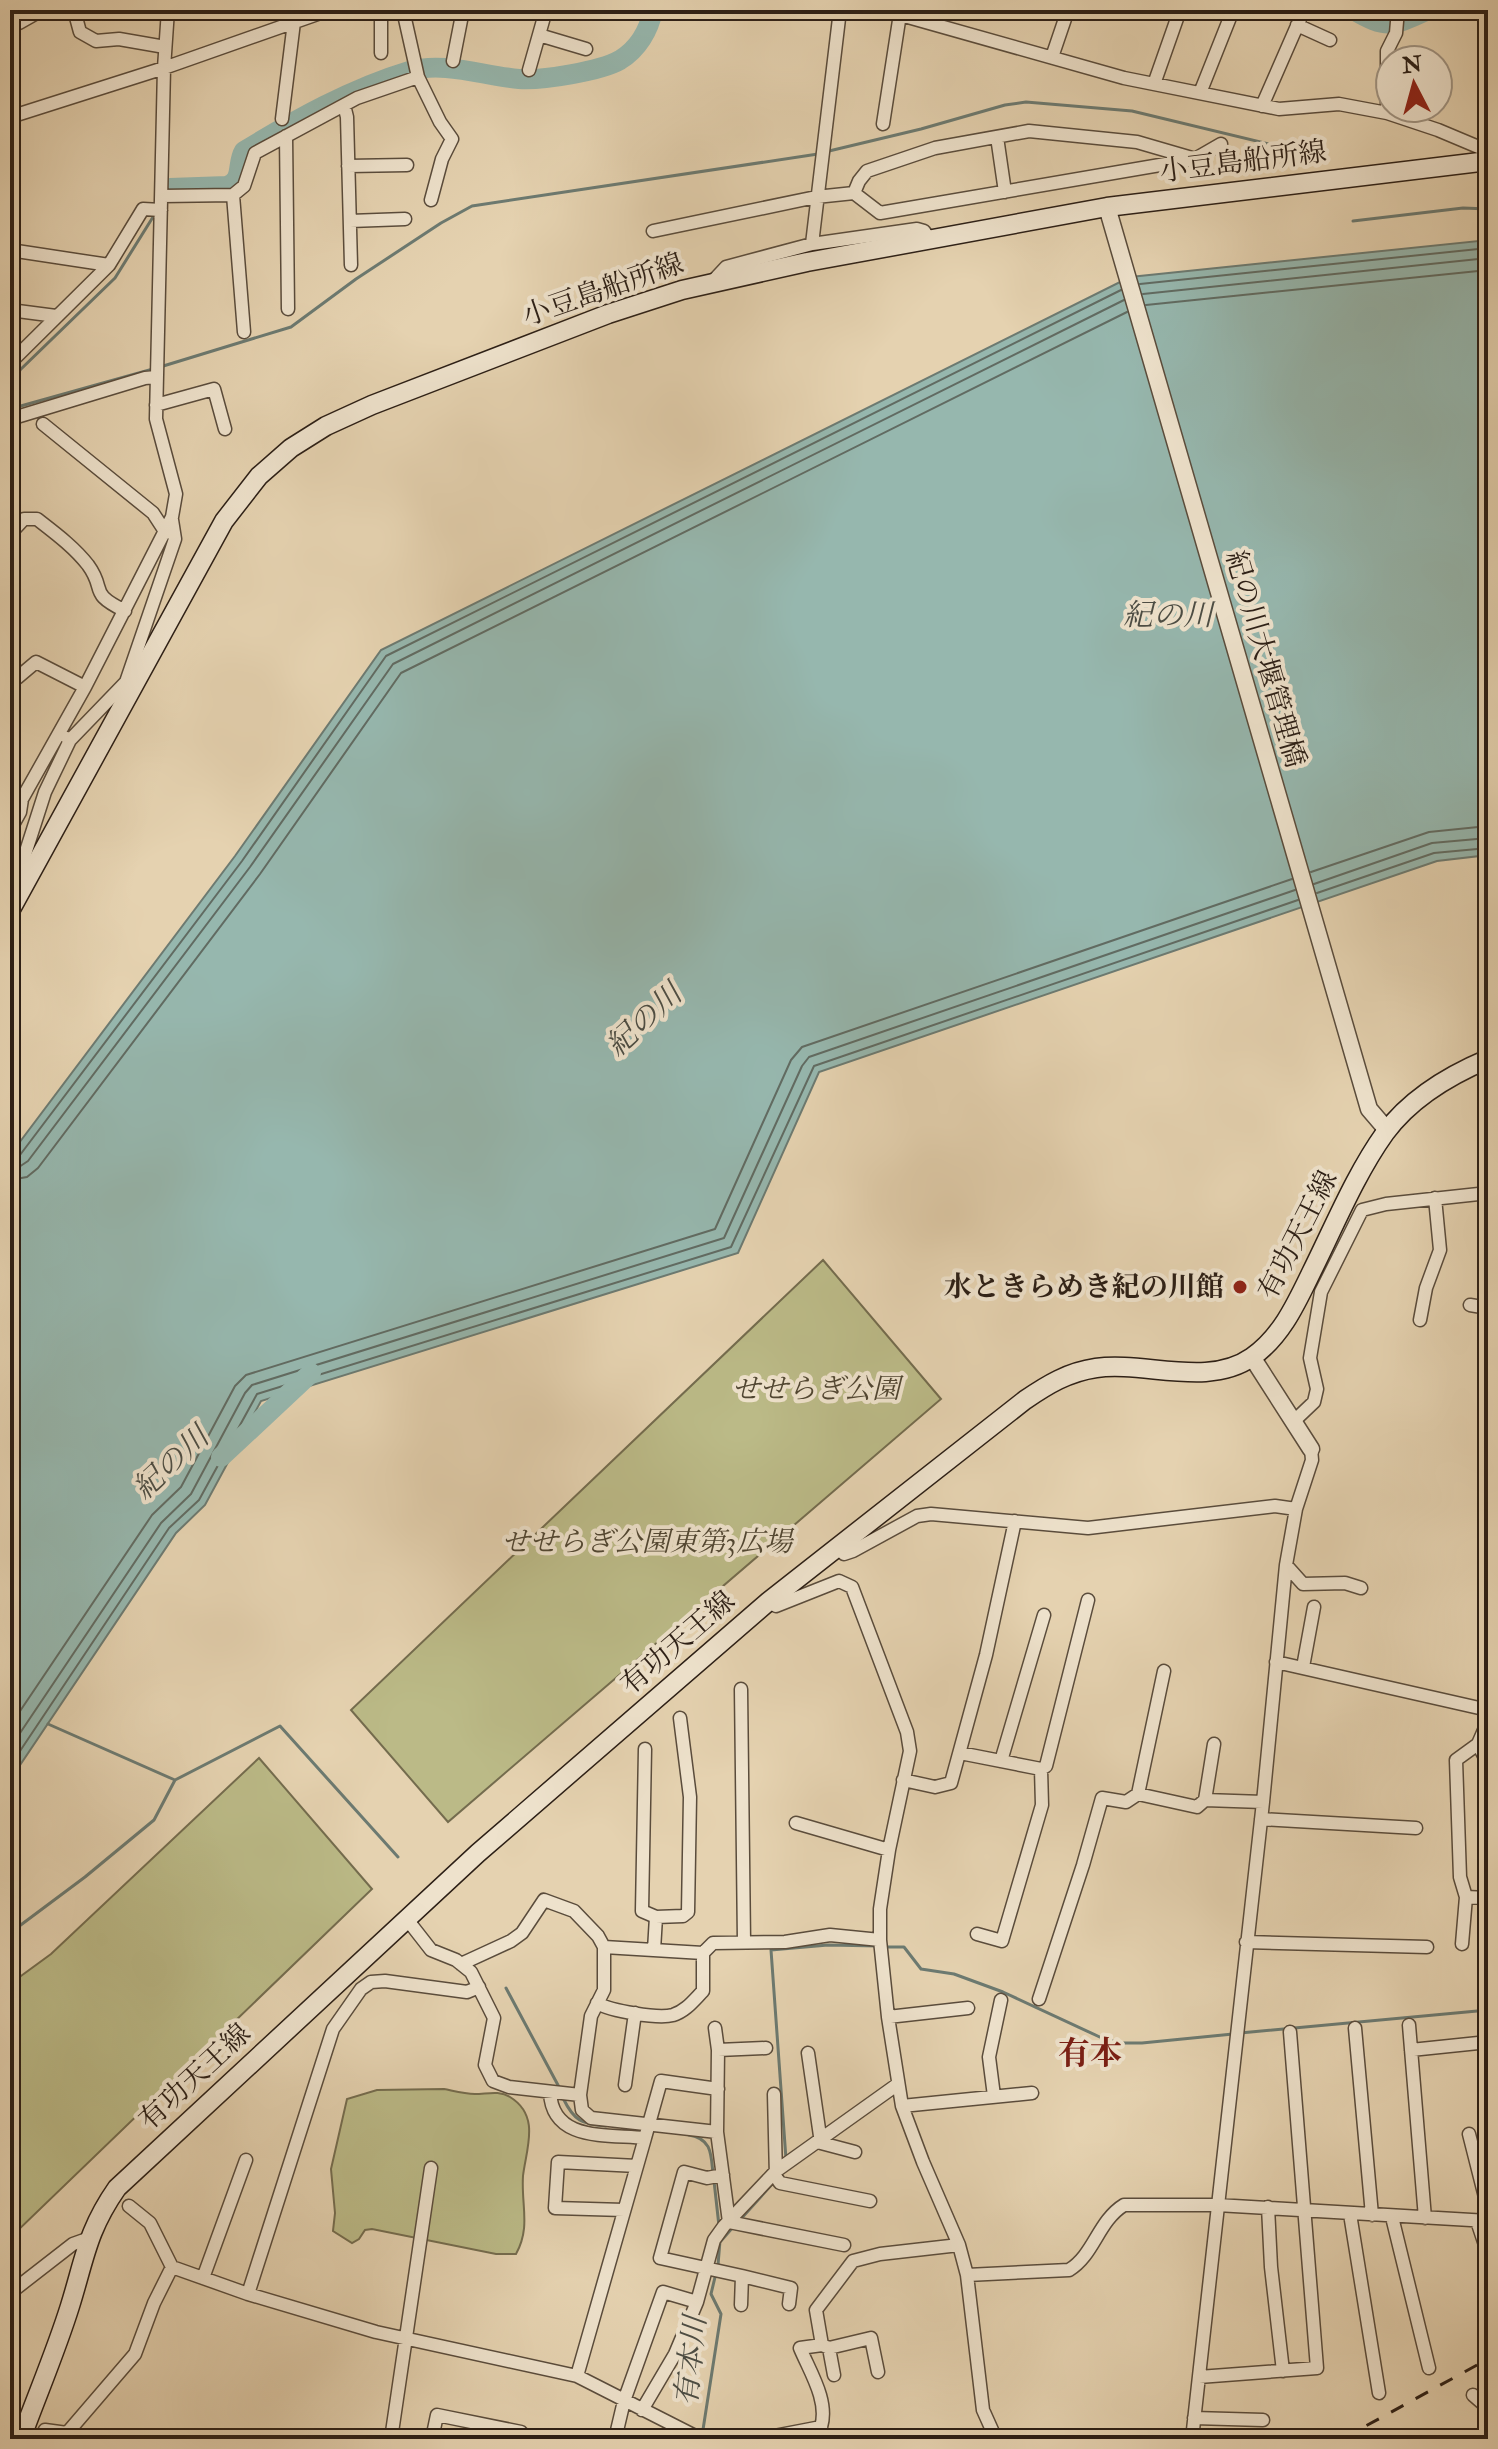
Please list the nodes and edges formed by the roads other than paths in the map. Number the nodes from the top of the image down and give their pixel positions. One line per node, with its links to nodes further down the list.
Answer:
1 (42, 10): 21 (street)
2 (74, 10): 26 (street)
3 (161, 10): 4 (street)
4 (168, 10): 26 (street)
5 (184, 10): 17 (street)
6 (329, 10): 20 (street)
7 (381, 10): 28 (street)
8 (403, 10): 33 (street)
9 (463, 10): 30 (street)
10 (546, 10): 23 (street)
11 (840, 10): 55 (street)
12 (883, 10): 18 (street)
13 (1068, 10): 29 (street)
14 (1180, 10): 34 (street)
15 (1233, 10): 35 (street)
16 (1304, 10): 22 (street)
17 (206, 12)
18 (900, 14): 29 (street); 41 (street)
19 (1397, 18): 25 (street)
20 (294, 22): 31 (street); 40 (street)
21 (19, 23)
22 (1297, 25): 24 (street); 37 (street)
23 (539, 35): 27 (street); 32 (street)
24 (1330, 40)
25 (1390, 44)
26 (165, 47): 31 (street)
27 (586, 49)
28 (381, 53)
29 (1052, 57): 34 (street)
30 (453, 61)
31 (164, 68): 39 (street); 54 (street)
32 (529, 70)
33 (417, 71): 36 (street); 56 (street)
34 (1154, 84): 35 (street)
35 (1200, 93): 37 (street)
36 (344, 105): 43 (street); 50 (street)
37 (1262, 106): 38 (street)
38 (1374, 111)
39 (10, 117)
40 (282, 119)
41 (883, 124)
42 (1420, 124): 46 (street)
43 (286, 136): 53 (street); 68 (street)
44 (997, 137): 47 (street); 51 (street); 52 (street)
45 (1221, 144): 47 (street)
46 (1488, 151)
47 (1195, 159): 51 (street)
48 (1488, 161): 58 (main road, 小豆島船所線)
49 (407, 165): 50 (street)
50 (348, 166): 60 (street)
51 (1005, 192): 52 (street)
52 (854, 193): 55 (street)
53 (233, 195): 54 (street); 71 (street)
54 (162, 196): 57 (street)
55 (816, 197): 61 (street); 63 (street)
56 (431, 200)
57 (161, 210): 65 (street); 73 (street)
58 (1109, 215): 62 (main road, 小豆島船所線); 93 (street, 紀の川大堰管理橋)
59 (405, 219): 60 (street)
60 (350, 221): 66 (street)
61 (653, 231)
62 (930, 240): 63 (street); 67 (main road, 小豆島船所線)
63 (812, 244): 67 (street)
64 (10, 250): 65 (street)
65 (109, 265): 70 (street)
66 (351, 265)
67 (710, 284): 85 (main road, 小豆島船所線)
68 (288, 309)
69 (10, 310): 70 (street)
70 (56, 316): 72 (street)
71 (244, 332)
72 (10, 363)
73 (156, 370): 74 (street); 75 (street)
74 (156, 405): 77 (street); 78 (street)
75 (10, 419)
76 (43, 424): 79 (street)
77 (225, 429)
78 (176, 494): 79 (street); 80 (street)
79 (153, 513): 81 (street)
80 (172, 517): 81 (street); 85 (street)
81 (166, 533): 83 (street)
82 (10, 534): 83 (street)
83 (125, 611): 86 (street)
84 (10, 676): 86 (street)
85 (130, 684): 87 (street); 90 (main road, 小豆島船所線)
86 (85, 687): 87 (street)
87 (65, 737): 88 (street); 90 (street)
88 (16, 796): 89 (street)
89 (10, 830)
90 (25, 884): 91 (main road, 小豆島船所線)
91 (10, 911)
92 (1488, 1059): 93 (main road, 有功天王線)
93 (1387, 1130): 99 (main road, 有功天王線)
94 (1488, 1193): 95 (street)
95 (1435, 1198): 98 (street); 100 (street)
96 (1470, 1305): 97 (street)
97 (1488, 1308)
98 (1420, 1320)
99 (1252, 1357): 100 (street); 108 (main road, 有功天王線)
100 (1294, 1421): 101 (street)
101 (1311, 1449): 102 (street)
102 (1296, 1509): 103 (street); 105 (street)
103 (1015, 1521): 104 (street); 121 (street)
104 (844, 1554)
105 (1286, 1565): 106 (street); 111 (street)
106 (1361, 1588)
107 (1088, 1600): 124 (street)
108 (769, 1601): 125 (street); 136 (main road, 有功天王線)
109 (1314, 1607): 112 (street)
110 (1044, 1615): 122 (street)
111 (1276, 1662): 112 (street); 128 (street)
112 (1303, 1667): 115 (street)
113 (1164, 1671): 126 (street)
114 (741, 1689): 138 (street)
115 (1488, 1710)
116 (680, 1718): 135 (street)
117 (1488, 1721): 119 (street)
118 (1214, 1744): 127 (street)
119 (1478, 1744): 123 (street); 133 (street)
120 (645, 1749): 135 (street)
121 (960, 1753): 122 (street); 125 (street)
122 (1001, 1761): 124 (street)
123 (1488, 1764)
124 (1041, 1769): 137 (street)
125 (903, 1780): 132 (street)
126 (1138, 1794): 127 (street); 148 (street)
127 (1205, 1800): 128 (street)
128 (1263, 1802): 129 (street)
129 (1261, 1819): 131 (street); 139 (street)
130 (796, 1823): 132 (street)
131 (1416, 1828)
132 (889, 1850): 141 (street)
133 (1466, 1897): 134 (street); 140 (street)
134 (1488, 1898)
135 (656, 1917): 144 (street)
136 (406, 1918): 146 (street); 195 (main road, 有功天王線)
137 (977, 1934)
138 (744, 1942): 141 (street); 145 (street)
139 (1246, 1942): 143 (street); 183 (street)
140 (1462, 1944)
141 (880, 1945): 153 (street)
142 (604, 1947): 144 (street); 146 (street); 150 (street)
143 (1427, 1947)
144 (654, 1950): 145 (street)
145 (703, 1953): 152 (street)
146 (461, 1964): 147 (street)
147 (479, 1987): 166 (street); 205 (street)
148 (1039, 1999)
149 (1001, 2000): 170 (street)
150 (597, 2003): 152 (street); 169 (street)
151 (968, 2008): 153 (street)
152 (635, 2013): 164 (street)
153 (888, 2017): 163 (street)
154 (1409, 2025): 161 (street)
155 (715, 2028): 160 (street)
156 (1355, 2028): 190 (street)
157 (1290, 2032): 188 (street)
158 (1488, 2042): 161 (street)
159 (766, 2048): 160 (street)
160 (718, 2050): 165 (street)
161 (1411, 2050): 192 (street)
162 (808, 2053): 175 (street)
163 (898, 2084): 171 (street); 175 (street)
164 (625, 2085)
165 (718, 2089): 172 (street); 173 (street)
166 (551, 2092): 169 (street); 172 (street)
167 (1032, 2093): 170 (street)
168 (774, 2094): 180 (street)
169 (576, 2095): 172 (street)
170 (994, 2096): 171 (street)
171 (902, 2106): 197 (street)
172 (646, 2131): 173 (street); 178 (street)
173 (717, 2132): 181 (street)
174 (1469, 2134): 186 (street)
175 (819, 2139): 176 (street); 180 (street)
176 (855, 2152)
177 (246, 2160): 203 (street)
178 (637, 2166): 187 (street); 187 (street)
179 (431, 2168): 209 (street)
180 (780, 2173): 182 (street); 194 (street)
181 (715, 2176): 194 (street); 200 (street)
182 (870, 2201)
183 (1217, 2205): 185 (street); 201 (street); 216 (street)
184 (129, 2206): 199 (street)
185 (1268, 2207): 188 (street); 212 (street)
186 (1488, 2209)
187 (624, 2210): 215 (street)
188 (1303, 2211): 189 (street); 212 (street)
189 (1350, 2214): 190 (street); 217 (street)
190 (1372, 2215): 191 (street)
191 (1392, 2217): 192 (street); 211 (street)
192 (1425, 2218): 193 (street)
193 (1482, 2221): 198 (street)
194 (732, 2224): 196 (street); 200 (street)
195 (87, 2239): 204 (street); 228 (main road, 有功天王線)
196 (844, 2245)
197 (959, 2245): 201 (street); 210 (street)
198 (1488, 2254)
199 (172, 2267): 203 (street); 225 (street)
200 (713, 2270): 202 (street); 206 (street)
201 (967, 2275): 237 (street)
202 (742, 2276): 207 (street); 208 (street)
203 (203, 2278): 205 (street)
204 (10, 2293)
205 (248, 2294): 209 (street)
206 (697, 2302): 219 (street); 221 (street)
207 (789, 2304)
208 (741, 2305)
209 (406, 2339): 215 (street); 231 (street)
210 (826, 2346): 213 (street); 214 (street); 226 (street)
211 (1429, 2368)
212 (1283, 2371): 216 (street)
213 (878, 2372)
214 (834, 2375)
215 (577, 2376): 219 (street)
216 (1199, 2377): 222 (street)
217 (1379, 2393)
218 (1473, 2395): 220 (street)
219 (624, 2401): 221 (street); 234 (street)
220 (1488, 2408)
221 (642, 2410): 224 (street)
222 (1194, 2418): 223 (street); 238 (street)
223 (1263, 2420)
224 (670, 2424): 227 (street); 235 (street)
225 (68, 2432): 229 (street); 230 (street)
226 (822, 2433): 236 (street)
227 (699, 2438)
228 (21, 2439)
229 (40, 2439)
230 (111, 2439)
231 (391, 2439)
232 (432, 2439): 233 (street)
233 (519, 2439)
234 (615, 2439)
235 (664, 2439)
236 (759, 2439)
237 (996, 2439)
238 (1192, 2439)

